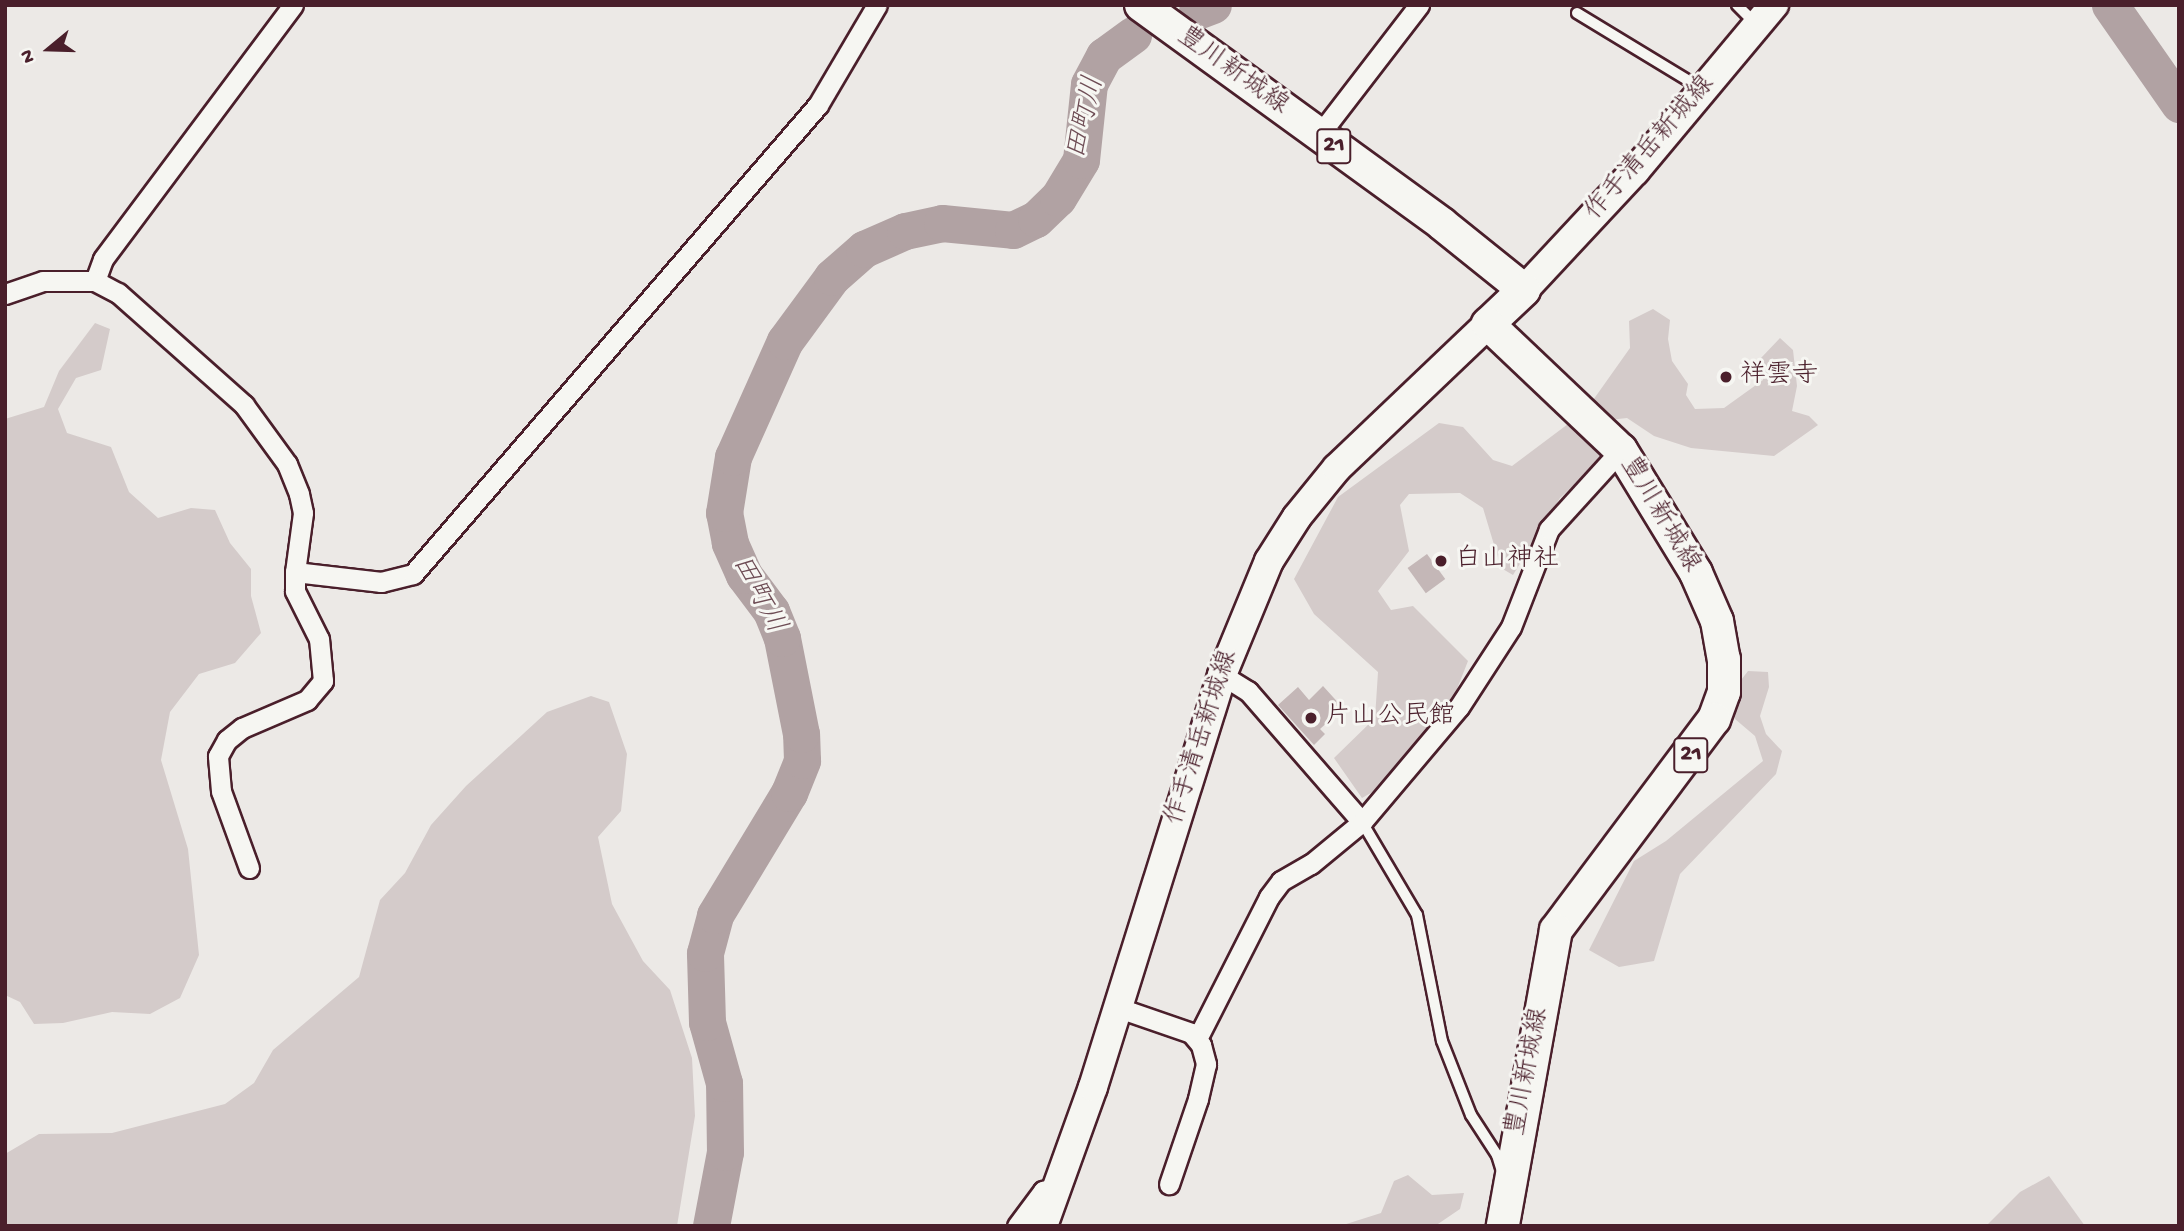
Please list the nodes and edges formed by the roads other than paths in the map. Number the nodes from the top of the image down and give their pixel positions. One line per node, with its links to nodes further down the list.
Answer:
1 (293, 5): 9 (street)
2 (877, 5): 14 (street)
3 (1141, 5): 8 (main road, 豊川新城線 / 21)
4 (1419, 5): 8 (street)
5 (1756, 12): 7 (main road, 作手清岳新城線)
6 (1577, 13): 7 (lane)
7 (1702, 90): 10 (main road, 作手清岳新城線)
8 (1318, 135): 10 (main road, 豊川新城線 / 21)
9 (95, 281): 11 (street); 14 (street)
10 (1524, 290): 12 (main road)
11 (5, 294)
12 (1489, 324): 13 (main road, 豊川新城線 / 21); 15 (main road, 作手清岳新城線)
13 (1621, 450): 16 (street); 22 (main road, 豊川新城線 / 21)
14 (295, 572): 17 (street)
15 (1222, 675): 16 (street); 18 (main road, 作手清岳新城線)
16 (1362, 822): 19 (street); 22 (lane)
17 (249, 868)
18 (1116, 1007): 19 (street); 21 (main road, 作手清岳新城線)
19 (1198, 1037): 20 (street)
20 (1169, 1184)
21 (1059, 1187): 23 (street); 24 (main road, 作手清岳新城線)
22 (1505, 1211)
23 (1017, 1226)
24 (1042, 1226)

